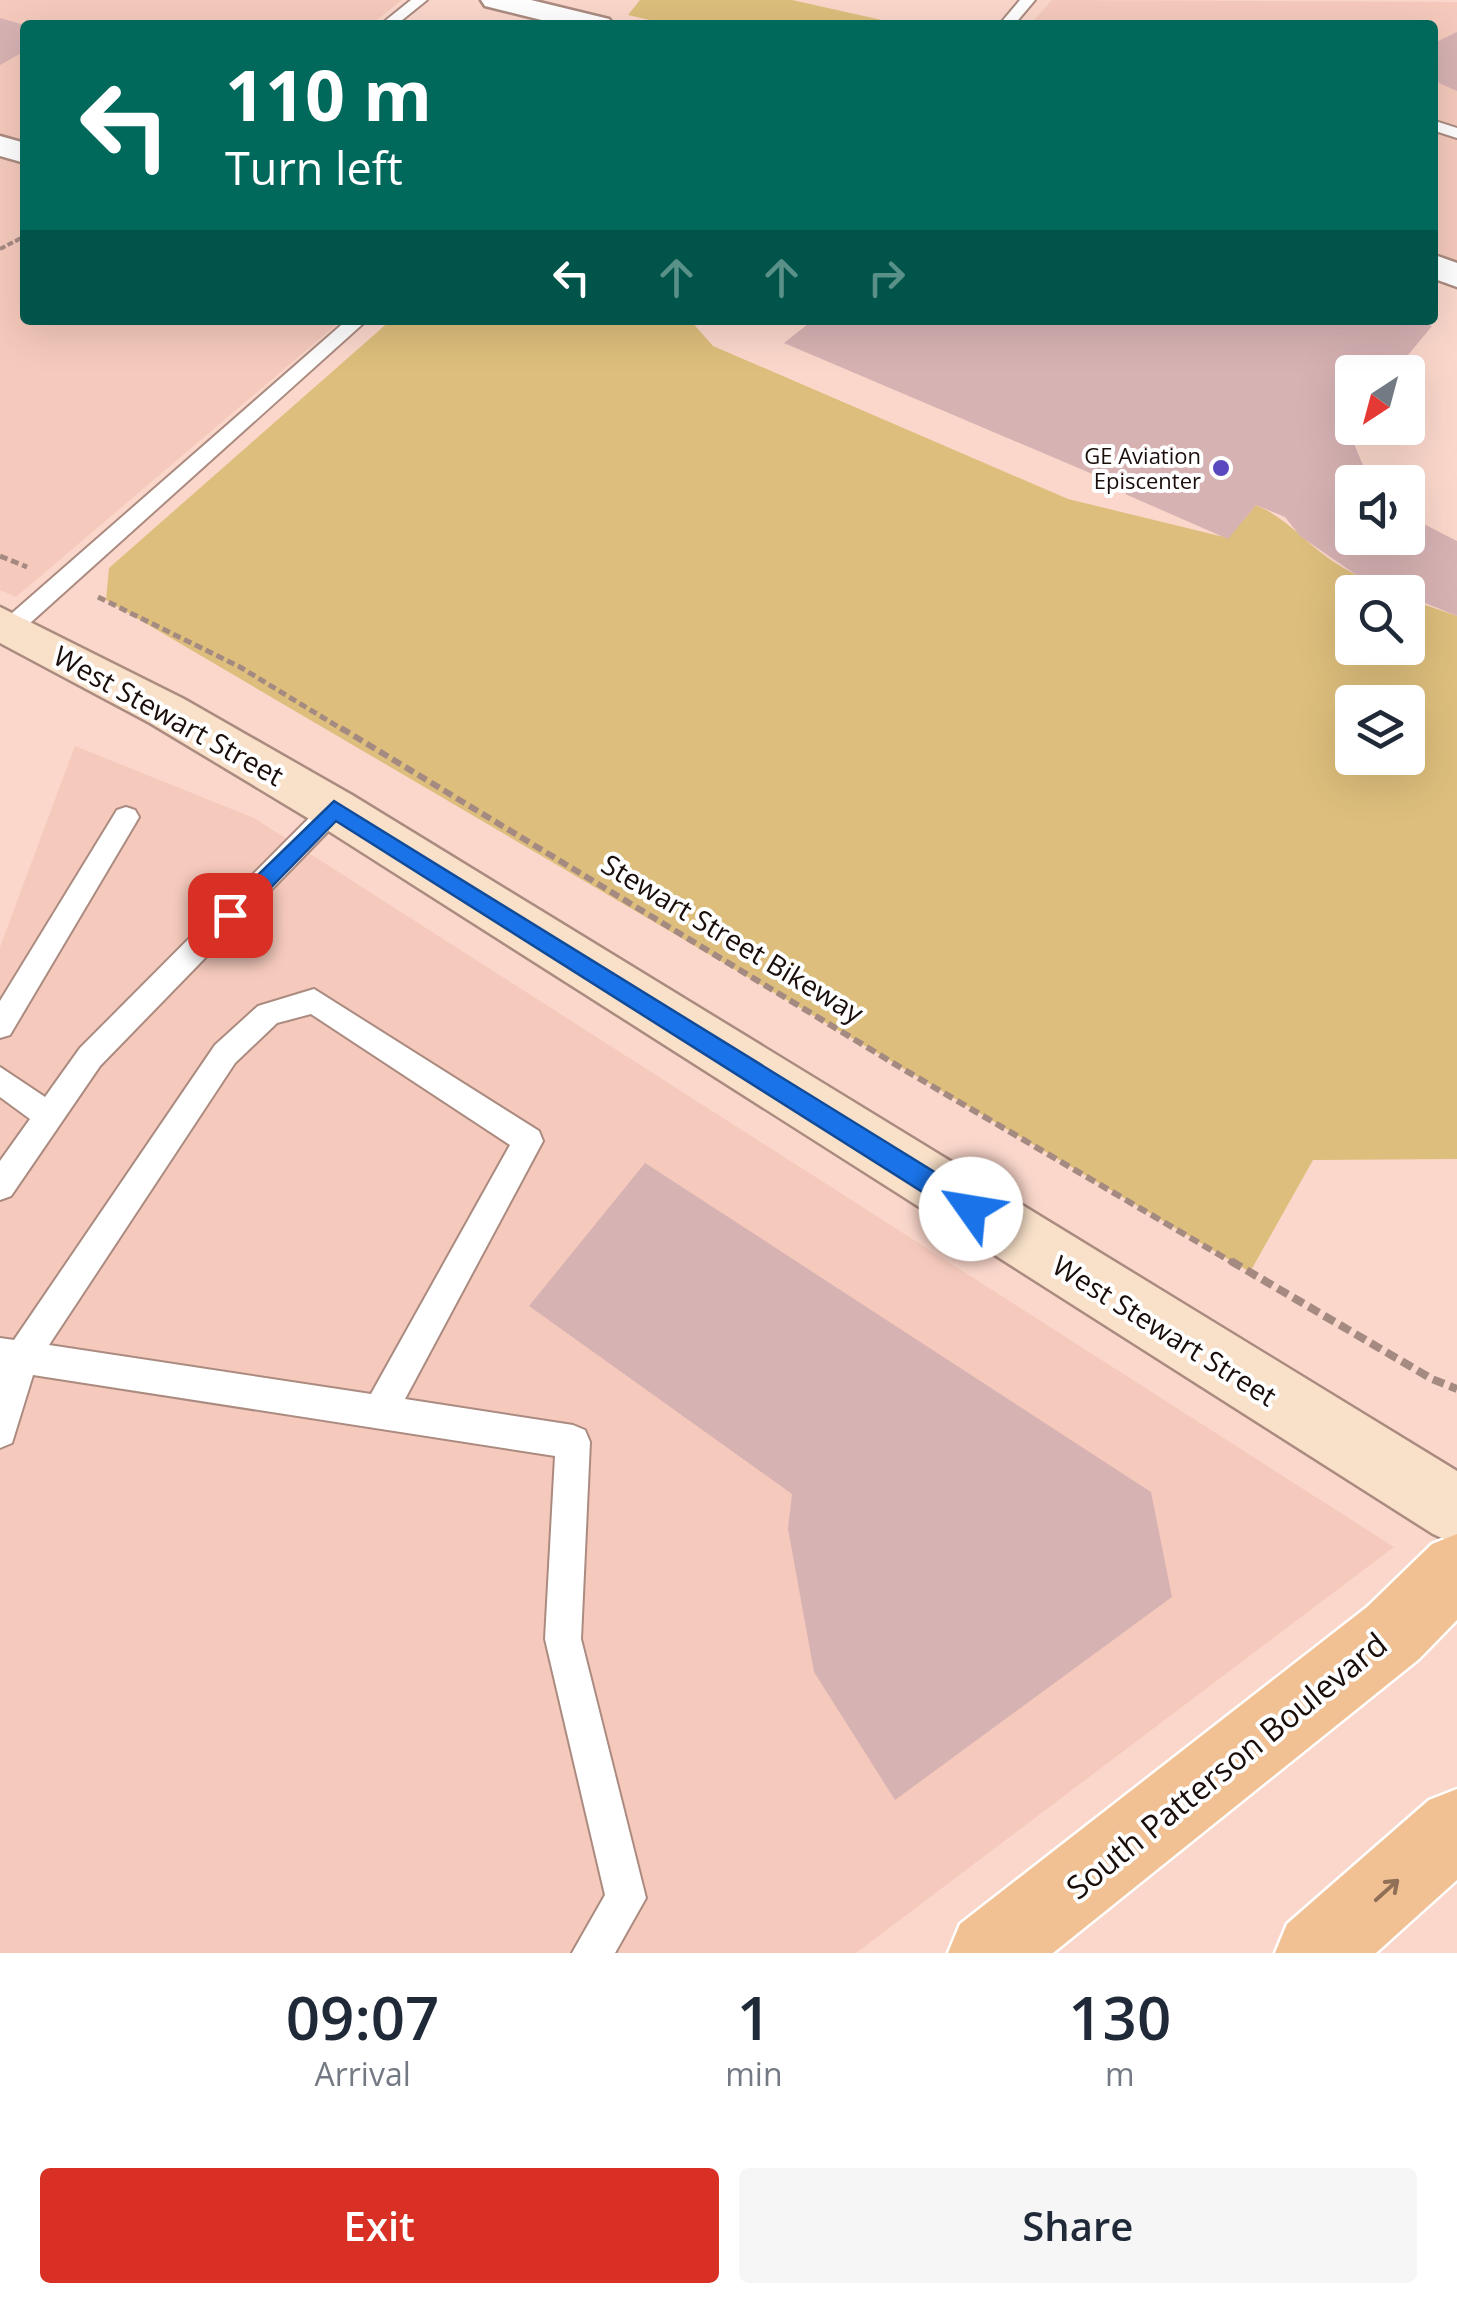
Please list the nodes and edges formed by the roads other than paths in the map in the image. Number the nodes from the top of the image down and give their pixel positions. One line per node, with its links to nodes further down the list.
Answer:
1 (420, 0): 4 (lane)
2 (496, 0): 5 (street)
3 (1028, 0): 6 (lane)
4 (394, 20)
5 (578, 20)
6 (1010, 20)
7 (352, 325): 8 (lane)
8 (5, 625): 9 (main road, West Stewart Street)
9 (334, 809): 13 (lane); 18 (main road, West Stewart Street)
10 (126, 817): 11 (lane)
11 (0, 1026)
12 (0, 1080): 13 (lane)
13 (46, 1115): 14 (lane)
14 (0, 1186)
15 (11, 1355): 16 (lane); 16 (lane); 17 (lane)
16 (381, 1410): 22 (lane)
17 (0, 1431)
18 (1457, 1510)
19 (1457, 1569): 21 (main road, South Patterson Boulevard)
20 (1457, 1828): 23 (main road, one-way to 20)
21 (1018, 1944)
22 (592, 1953)
23 (1316, 1953)

